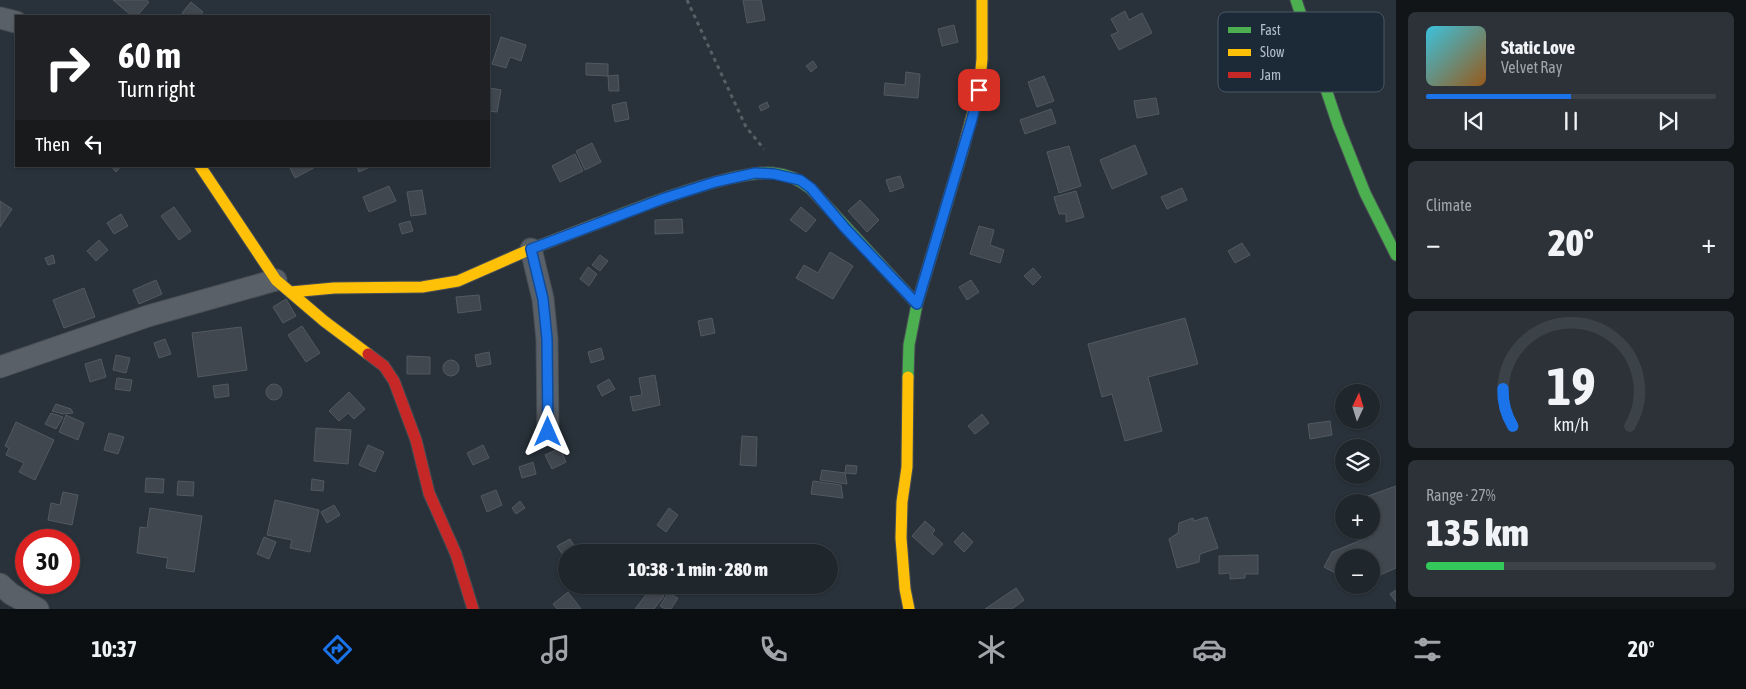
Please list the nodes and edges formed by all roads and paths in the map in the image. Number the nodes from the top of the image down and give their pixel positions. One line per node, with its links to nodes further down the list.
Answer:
1 (687, 0): 6 (path)
2 (982, 0): 11 (street)
3 (1296, 0): 4 (street)
4 (1300, 12)
5 (1327, 92): 9 (street)
6 (767, 152)
7 (201, 167): 10 (street)
8 (531, 249): 10 (street); 11 (street); 13 (street)
9 (1396, 255)
10 (284, 286): 12 (street); 16 (street)
11 (917, 304): 17 (street)
12 (0, 367)
13 (548, 432)
14 (0, 584): 15 (street)
15 (38, 609)
16 (473, 609)
17 (909, 609)

